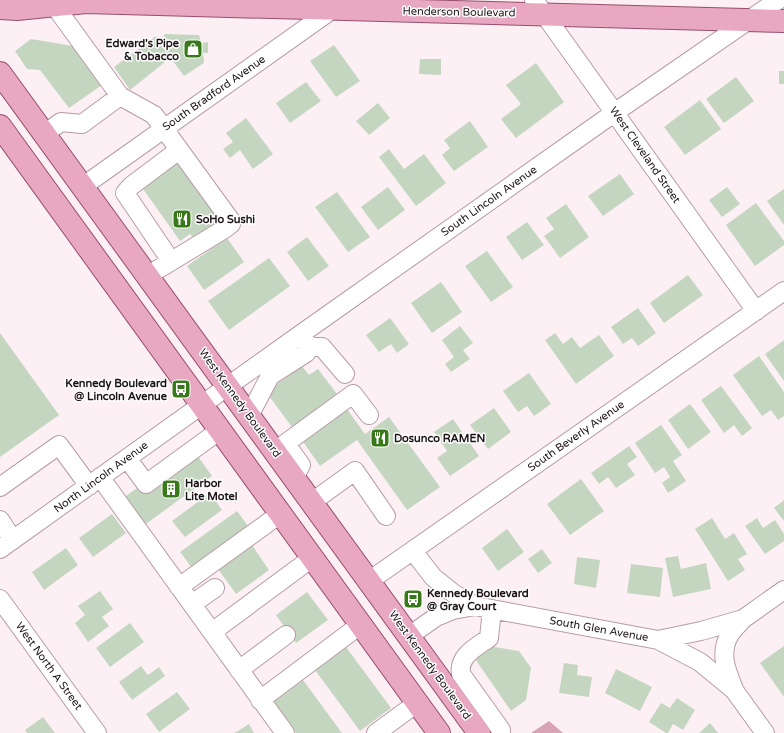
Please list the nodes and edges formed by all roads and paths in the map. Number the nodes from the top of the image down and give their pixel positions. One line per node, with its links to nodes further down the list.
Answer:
1 (778, 0): 8 (street, South Lincoln Avenue)
2 (84, 1): 3 (main road, Henderson Boulevard); 5 (main road, Henderson Boulevard)
3 (130, 1): 4 (main road, Henderson Boulevard)
4 (340, 4): 6 (main road, Henderson Boulevard); 14 (street, South Bradford Avenue)
5 (54, 5): 7 (main road, Henderson Boulevard); 11 (street)
6 (539, 7): 8 (main road, Henderson Boulevard); 12 (street, West Cleveland Street)
7 (0, 8)
8 (750, 20): 9 (main road, Henderson Boulevard); 12 (street, South Lincoln Avenue)
9 (784, 21)
10 (0, 73): 15 (main road, West Kennedy Boulevard)
11 (120, 96): 14 (street); 15 (street)
12 (614, 113): 21 (street, West Cleveland Street); 22 (street, South Lincoln Avenue)
13 (0, 126): 27 (main road)
14 (164, 128): 16 (street); 17 (street, South Bradford Avenue)
15 (44, 134): 17 (main road, West Kennedy Boulevard)
16 (179, 150): 18 (street); 18 (street)
17 (82, 187): 19 (main road, West Kennedy Boulevard)
18 (171, 261): 19 (street)
19 (147, 276): 26 (main road, West Kennedy Boulevard)
20 (784, 291): 21 (street, South Beverly Avenue)
21 (756, 311): 40 (street, South Beverly Avenue)
22 (305, 344): 23 (street, South Lincoln Avenue); 24 (street); 25 (street)
23 (267, 357): 25 (street); 26 (street, South Lincoln Avenue)
24 (345, 374)
25 (270, 376): 29 (street)
26 (227, 385): 27 (street, South Lincoln Avenue); 29 (main road, West Kennedy Boulevard)
27 (201, 404): 30 (main road); 32 (street, North Lincoln Avenue)
28 (369, 415): 31 (street)
29 (249, 416): 31 (main road, West Kennedy Boulevard)
30 (220, 430): 32 (street); 36 (main road)
31 (280, 448): 35 (main road, West Kennedy Boulevard)
32 (127, 458): 33 (street, North Lincoln Avenue)
33 (94, 481): 34 (street); 39 (street, North Lincoln Avenue); 43 (street)
34 (0, 487)
35 (312, 502): 37 (street); 42 (main road, West Kennedy Boulevard)
36 (280, 514): 41 (main road); 43 (street)
37 (386, 516)
38 (0, 520): 39 (street)
39 (7, 544)
40 (413, 551): 42 (street, South Beverly Avenue); 48 (street, South Glen Avenue)
41 (312, 558): 50 (main road); 51 (street)
42 (369, 581): 53 (main road, West Kennedy Boulevard)
43 (179, 587): 47 (street)
44 (215, 588): 47 (street)
45 (784, 590): 49 (street, South Glen Avenue)
46 (0, 599): 59 (street, West North A Street)
47 (192, 604): 51 (street)
48 (483, 608): 53 (street, South Glen Avenue); 54 (street, South Glen Avenue); 64 (street)
49 (743, 619): 54 (street, South Glen Avenue); 56 (street)
50 (360, 625): 57 (street); 58 (main road)
51 (212, 632): 55 (street)
52 (286, 635): 55 (street)
53 (408, 636): 63 (main road, West Kennedy Boulevard)
54 (658, 640): 56 (street)
55 (239, 670): 57 (street)
56 (734, 690): 65 (street)
57 (260, 700): 60 (street)
58 (417, 703): 61 (street); 62 (main road)
59 (97, 733)
60 (284, 733)
61 (376, 733)
62 (439, 733)
63 (479, 733)
64 (501, 733)
65 (765, 733)

